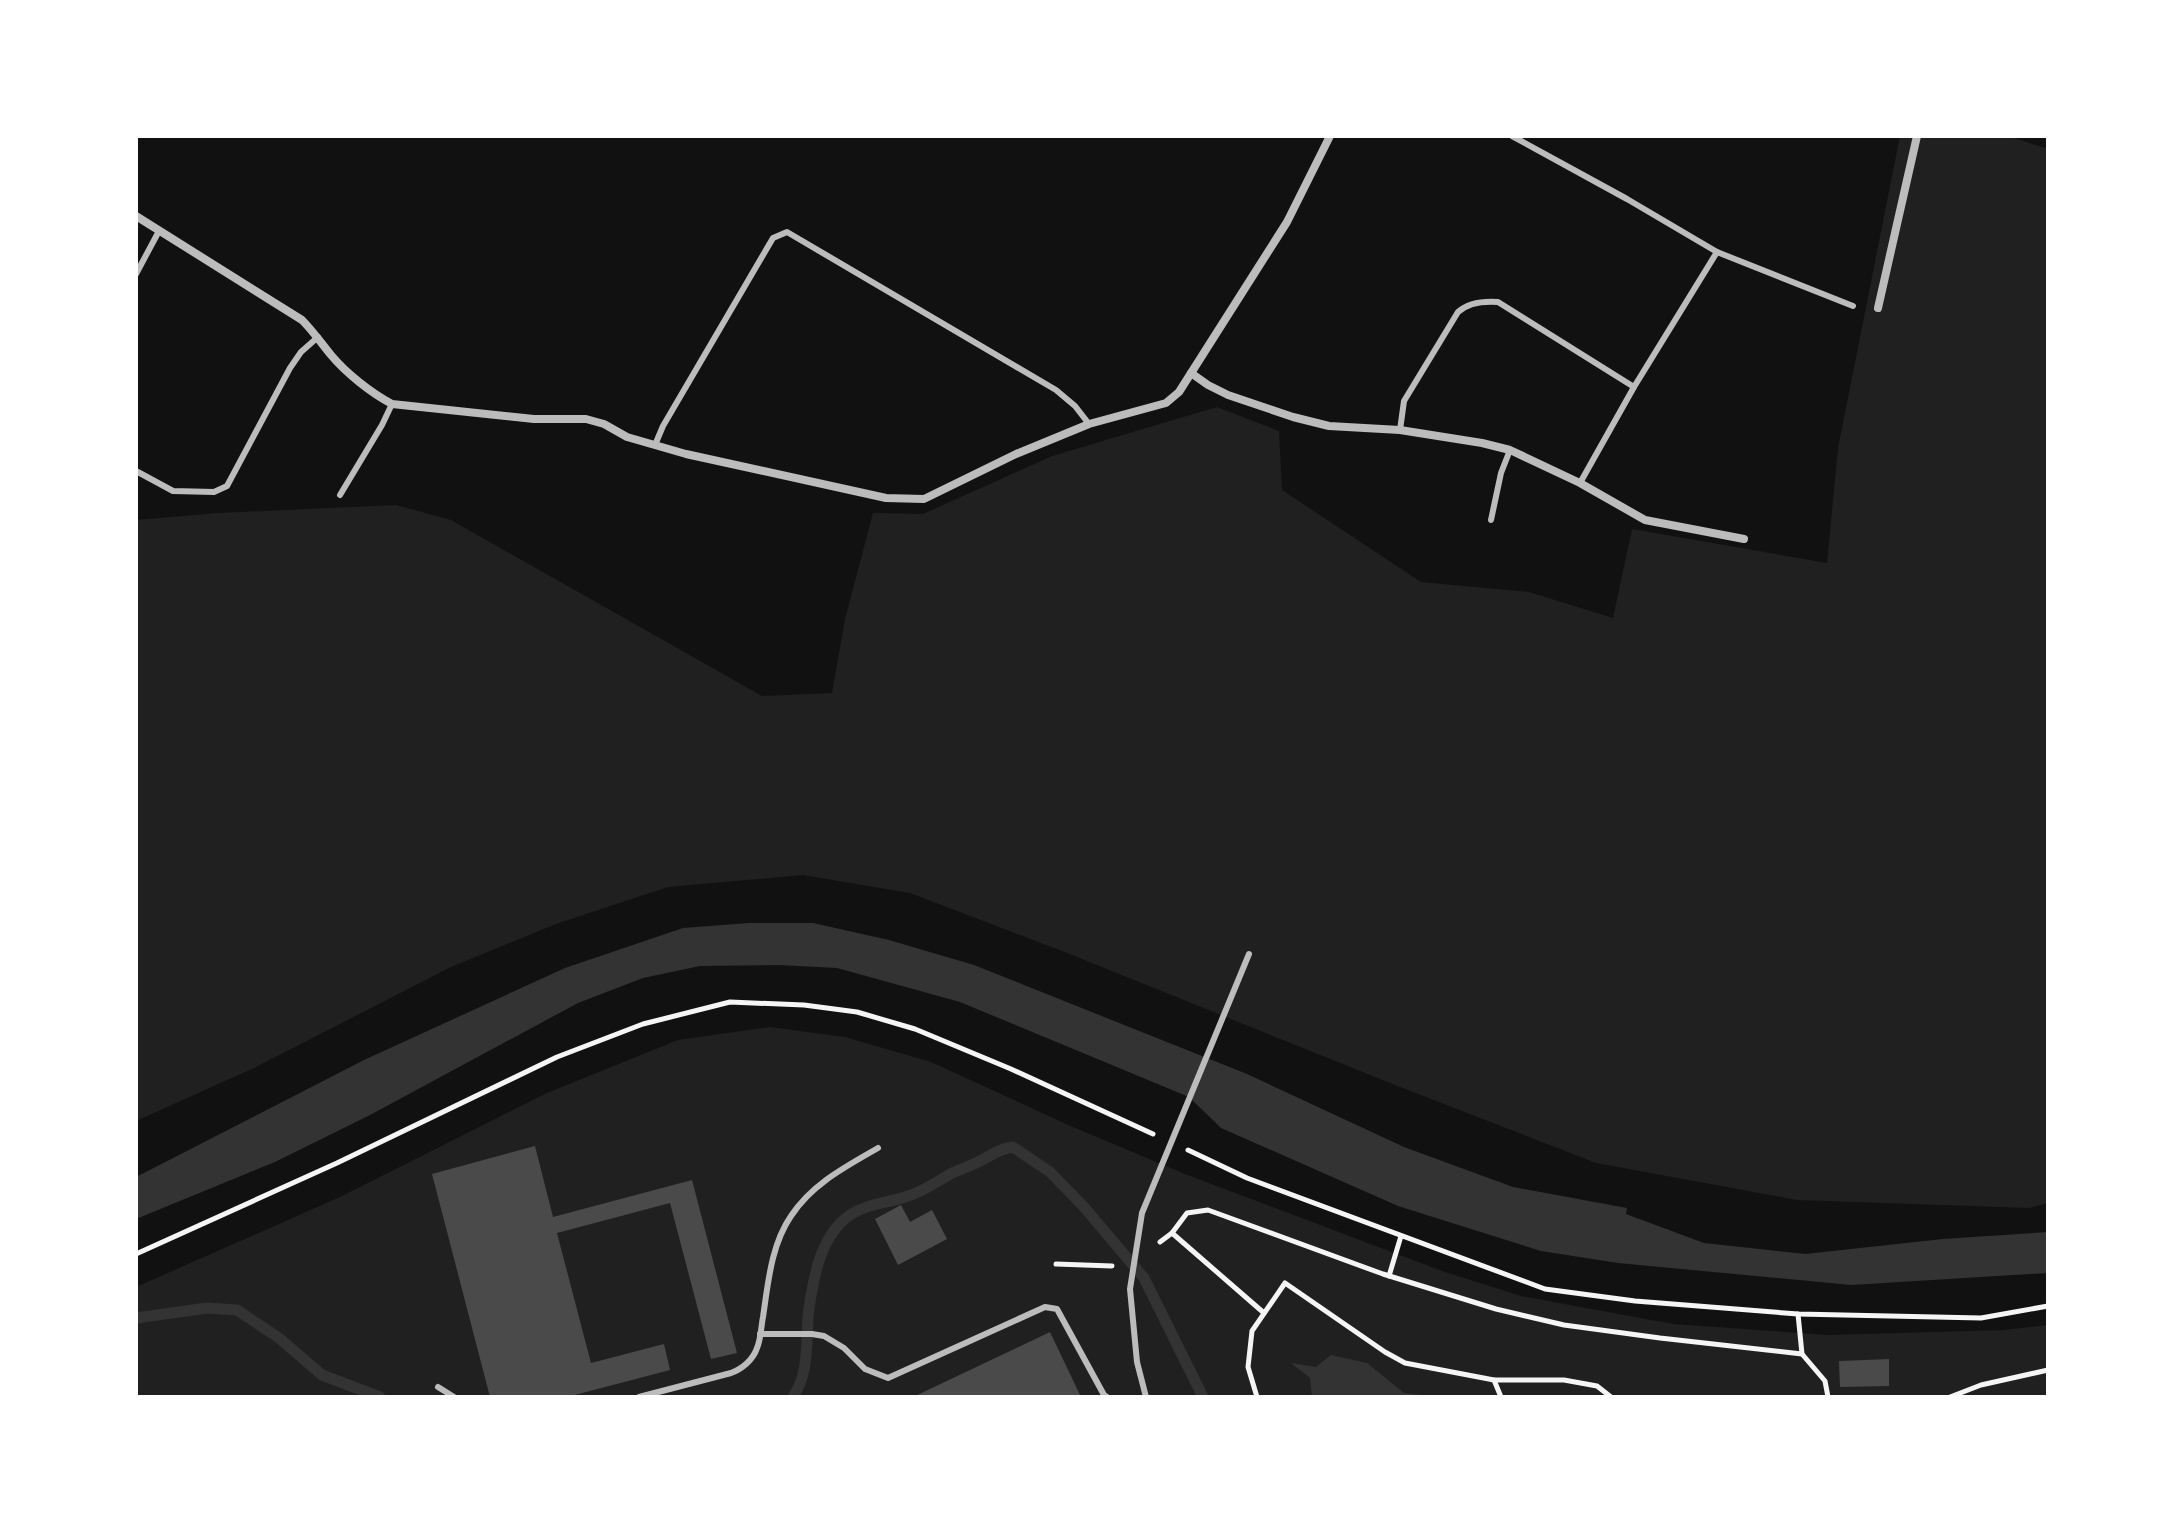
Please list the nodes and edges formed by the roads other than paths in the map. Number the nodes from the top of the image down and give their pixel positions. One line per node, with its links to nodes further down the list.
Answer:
1 (1330, 136): 11 (street)
2 (1512, 136): 6 (lane)
3 (1917, 136): 9 (street)
4 (136, 216): 5 (street)
5 (159, 231): 7 (lane); 10 (street)
6 (1717, 252): 8 (lane); 12 (lane)
7 (136, 274)
8 (1853, 306)
9 (1878, 308)
10 (318, 337): 13 (street); 18 (lane)
11 (1191, 373): 14 (street); 15 (street)
12 (1634, 387): 15 (lane); 19 (lane)
13 (392, 404): 16 (street); 20 (lane)
14 (1089, 424): 16 (street); 16 (lane)
15 (1400, 430): 17 (street)
16 (655, 445)
17 (1510, 450): 19 (street); 21 (lane)
18 (136, 471)
19 (1580, 483): 22 (street)
20 (340, 495)
21 (1491, 520)
22 (1744, 539)
23 (1249, 954): 30 (lane)
24 (878, 1148): 25 (lane)
25 (760, 1334): 28 (lane); 29 (lane)
26 (438, 1387): 27 (lane)
27 (454, 1397)
28 (639, 1397)
29 (1107, 1397)
30 (1146, 1397)

